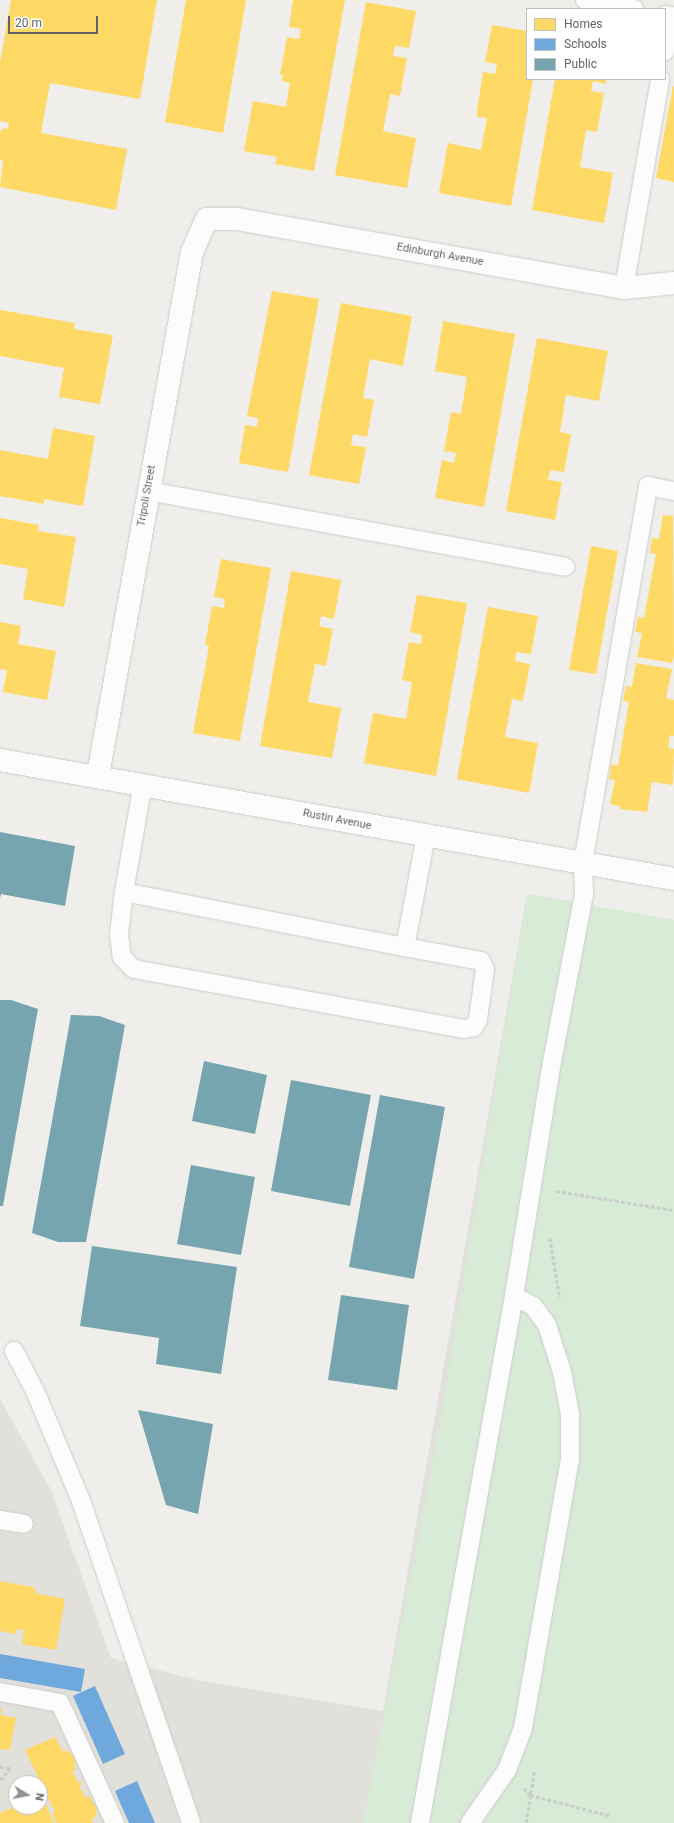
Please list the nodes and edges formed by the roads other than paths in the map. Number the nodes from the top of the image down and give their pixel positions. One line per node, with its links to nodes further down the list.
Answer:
1 (585, 0): 2 (lane)
2 (629, 8)
3 (666, 15): 4 (lane)
4 (666, 45)
5 (660, 80): 8 (lane)
6 (207, 219): 8 (street, Edinburgh Avenue); 9 (street, Tripoli Street)
7 (674, 283): 8 (street, Edinburgh Avenue)
8 (624, 288)
9 (148, 491): 11 (lane); 13 (street, Tripoli Street)
10 (674, 491): 16 (lane)
11 (565, 567)
12 (0, 760): 13 (street, Rustin Avenue)
13 (98, 775): 14 (street, Rustin Avenue)
14 (143, 783): 15 (street, Rustin Avenue); 18 (lane)
15 (426, 836): 16 (street, Rustin Avenue); 19 (lane)
16 (583, 863): 17 (street, Rustin Avenue); 20 (lane)
17 (674, 879)
18 (124, 892): 19 (lane); 19 (lane)
19 (405, 947)
20 (514, 1296): 27 (lane); 28 (lane)
21 (14, 1351): 26 (lane)
22 (0, 1520): 23 (lane)
23 (24, 1524)
24 (0, 1692): 25 (lane)
25 (115, 1823)
26 (191, 1823)
27 (420, 1823)
28 (470, 1823)

